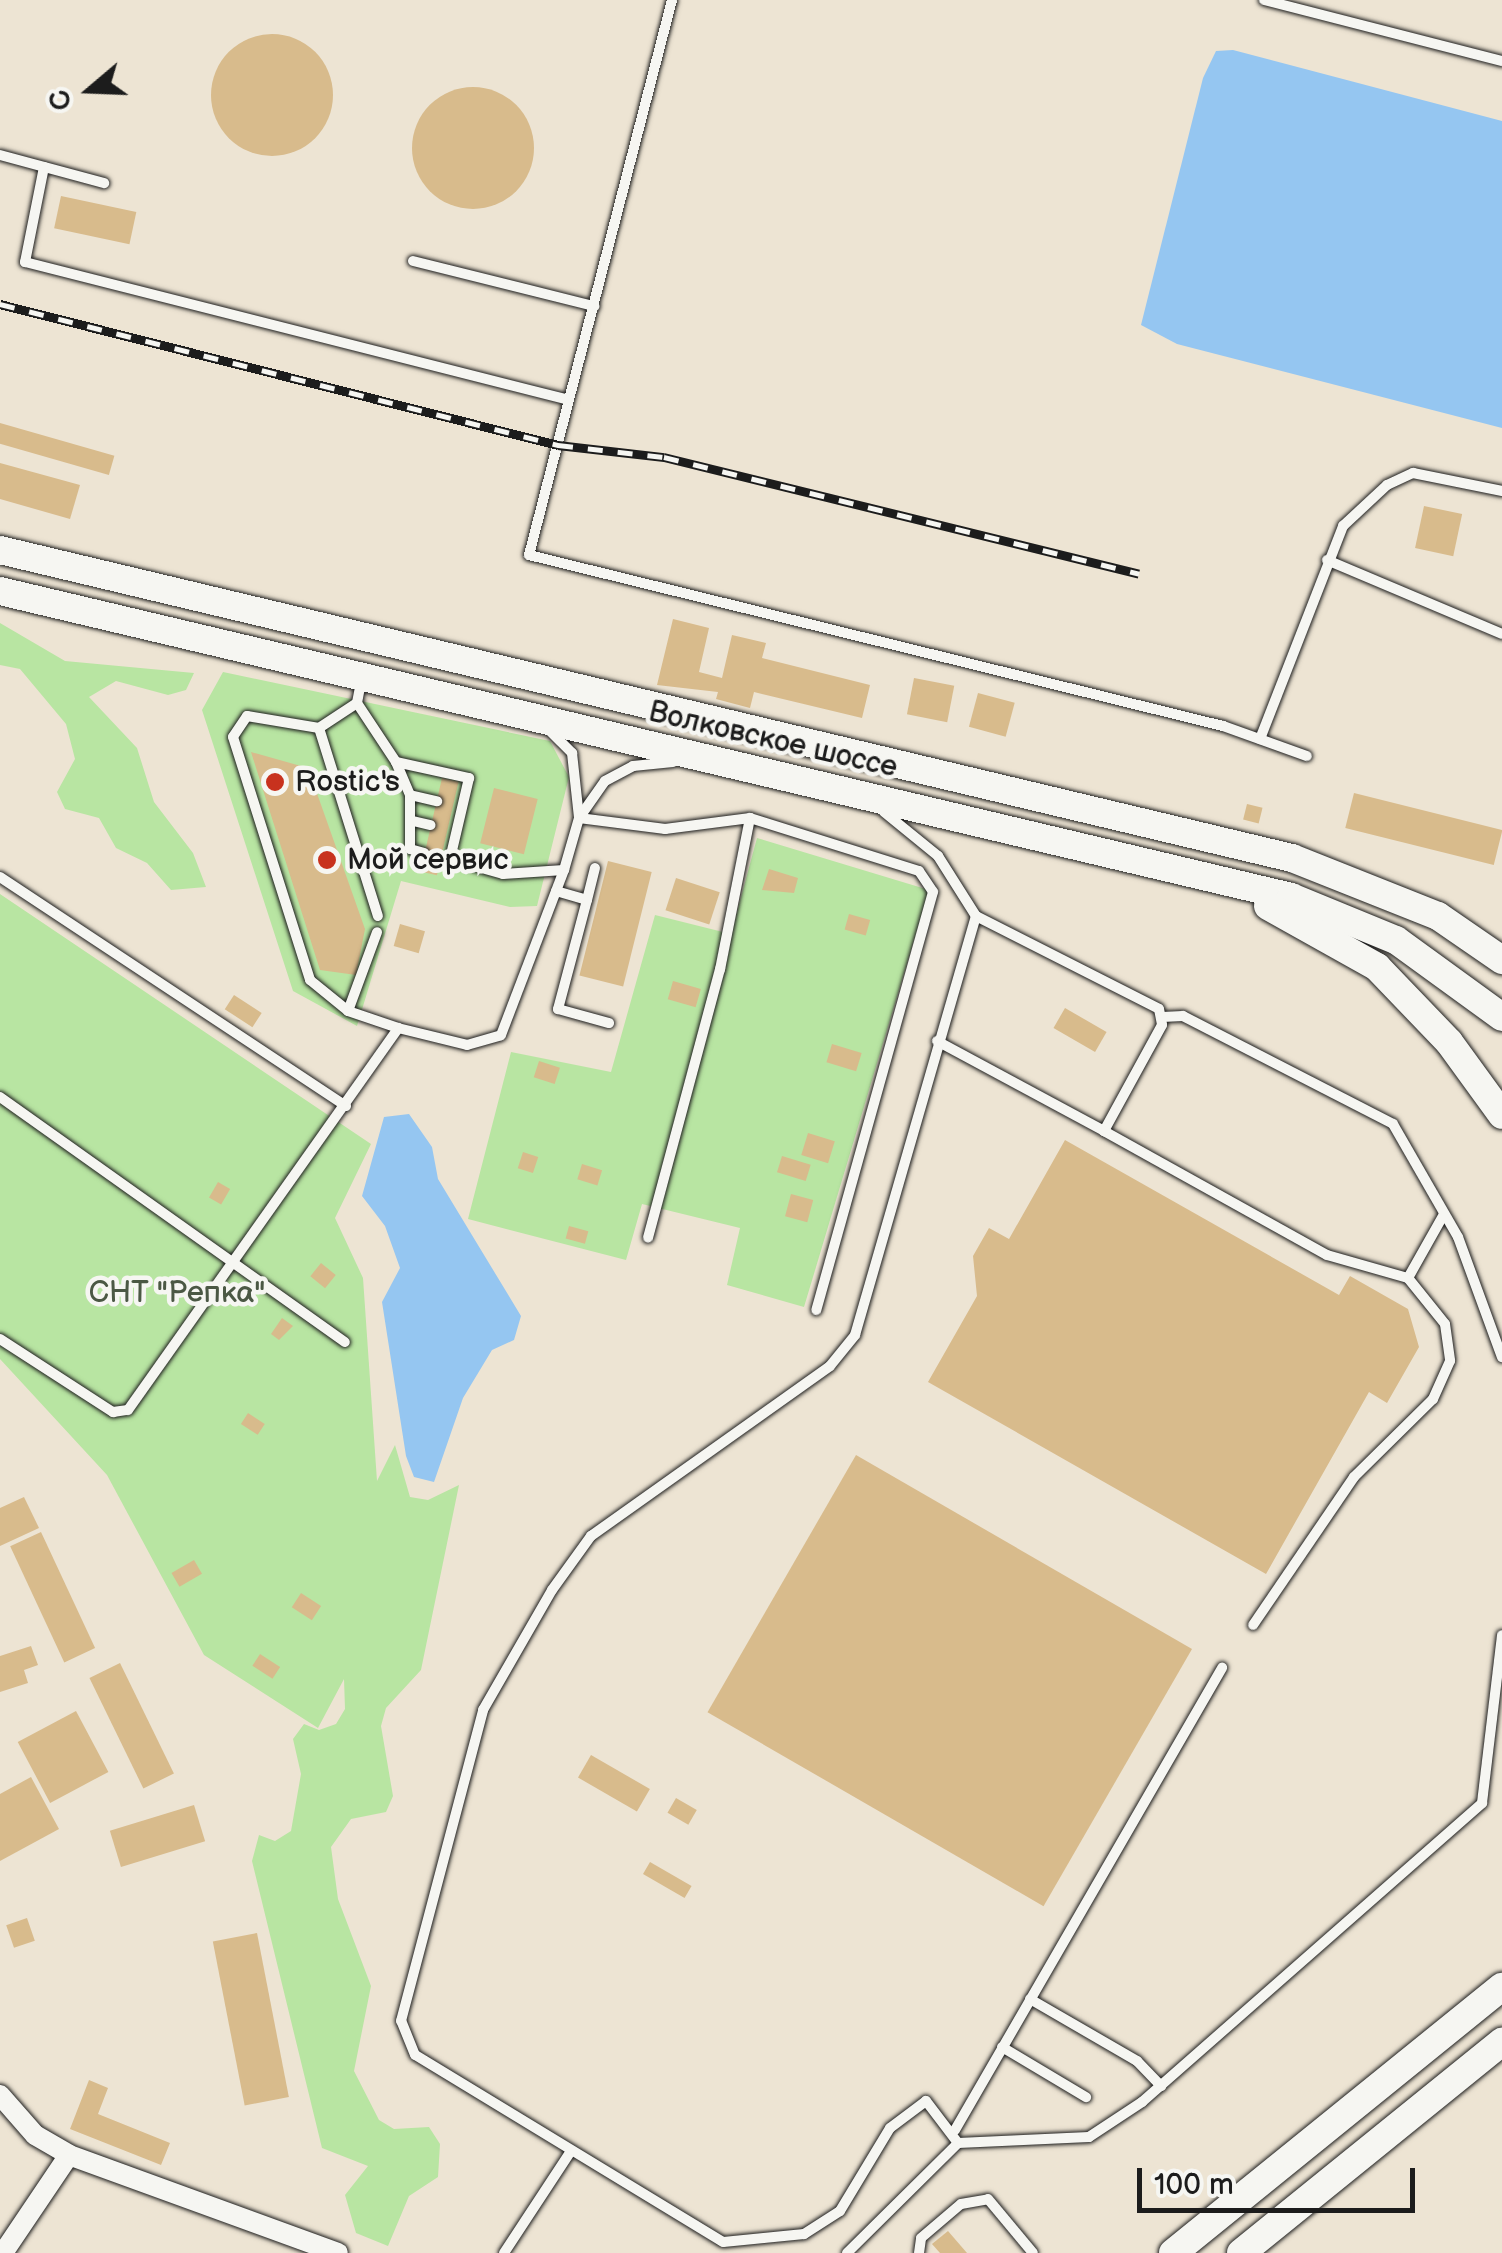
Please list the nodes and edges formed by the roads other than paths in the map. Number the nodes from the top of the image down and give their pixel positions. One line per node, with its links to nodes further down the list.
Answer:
1 (672, 0): 8 (lane)
2 (1264, 0): 3 (lane)
3 (1502, 62)
4 (0, 155): 5 (lane)
5 (44, 167): 6 (lane); 9 (lane)
6 (104, 183)
7 (413, 262): 8 (lane)
8 (594, 306): 9 (lane)
9 (570, 400): 18 (lane)
10 (1502, 490): 12 (lane)
11 (0, 550): 39 (main road, Волковское шоссе)
12 (1327, 560): 14 (lane); 18 (lane)
13 (0, 590): 15 (main road, Волковское шоссе)
14 (1502, 634)
15 (359, 689): 16 (main road, Волковское шоссе); 17 (lane); 20 (lane)
16 (520, 714): 21 (main road, Волковское шоссе); 25 (lane)
17 (318, 728): 36 (lane); 40 (lane)
18 (1260, 739): 19 (lane)
19 (1308, 756)
20 (396, 762): 23 (lane); 32 (lane)
21 (724, 762): 22 (main road, Волковское шоссе); 25 (lane)
22 (849, 791): 30 (main road, Волковское шоссе); 37 (lane)
23 (410, 795): 24 (lane); 27 (lane)
24 (437, 801)
25 (579, 818): 26 (lane); 32 (lane)
26 (750, 818): 51 (lane); 54 (lane)
27 (414, 821): 28 (lane); 29 (lane)
28 (430, 826)
29 (424, 853)
30 (1134, 858): 42 (main road, Волковское шоссе); 48 (main road)
31 (595, 868): 35 (lane)
32 (564, 870): 34 (lane)
33 (0, 877): 47 (lane)
34 (556, 891): 35 (lane); 44 (lane)
35 (587, 900): 43 (lane)
36 (378, 916)
37 (976, 916): 41 (lane); 45 (lane)
38 (377, 932): 40 (lane)
39 (1502, 960)
40 (348, 1011): 44 (lane)
41 (1162, 1017): 49 (lane); 50 (lane)
42 (1502, 1018)
43 (609, 1023)
44 (398, 1028): 47 (lane)
45 (937, 1041): 49 (lane); 69 (lane)
46 (0, 1097): 52 (lane)
47 (346, 1106): 52 (lane)
48 (1502, 1115)
49 (1104, 1131): 53 (lane)
50 (1444, 1214): 53 (lane); 57 (lane)
51 (648, 1238)
52 (230, 1264): 55 (lane); 56 (lane)
53 (1408, 1278): 58 (lane)
54 (816, 1310)
55 (0, 1339)
56 (345, 1342)
57 (1502, 1357)
58 (1253, 1625)
59 (1502, 1635): 65 (lane)
60 (1222, 1668): 62 (lane)
61 (1498, 1990): 72 (main road)
62 (1030, 1998): 64 (lane); 65 (lane)
63 (1502, 2042): 80 (main road)
64 (1002, 2047): 67 (lane); 68 (lane)
65 (1161, 2086): 68 (lane)
66 (0, 2095): 70 (street)
67 (1086, 2097)
68 (956, 2137): 71 (lane); 77 (lane)
69 (571, 2152): 71 (lane); 75 (lane)
70 (69, 2155): 73 (street); 74 (street)
71 (723, 2242): 76 (lane)
72 (1172, 2252)
73 (3, 2253)
74 (338, 2253)
75 (504, 2253)
76 (738, 2253)
77 (847, 2253)
78 (920, 2253): 79 (lane)
79 (1034, 2253)
80 (1241, 2253)

